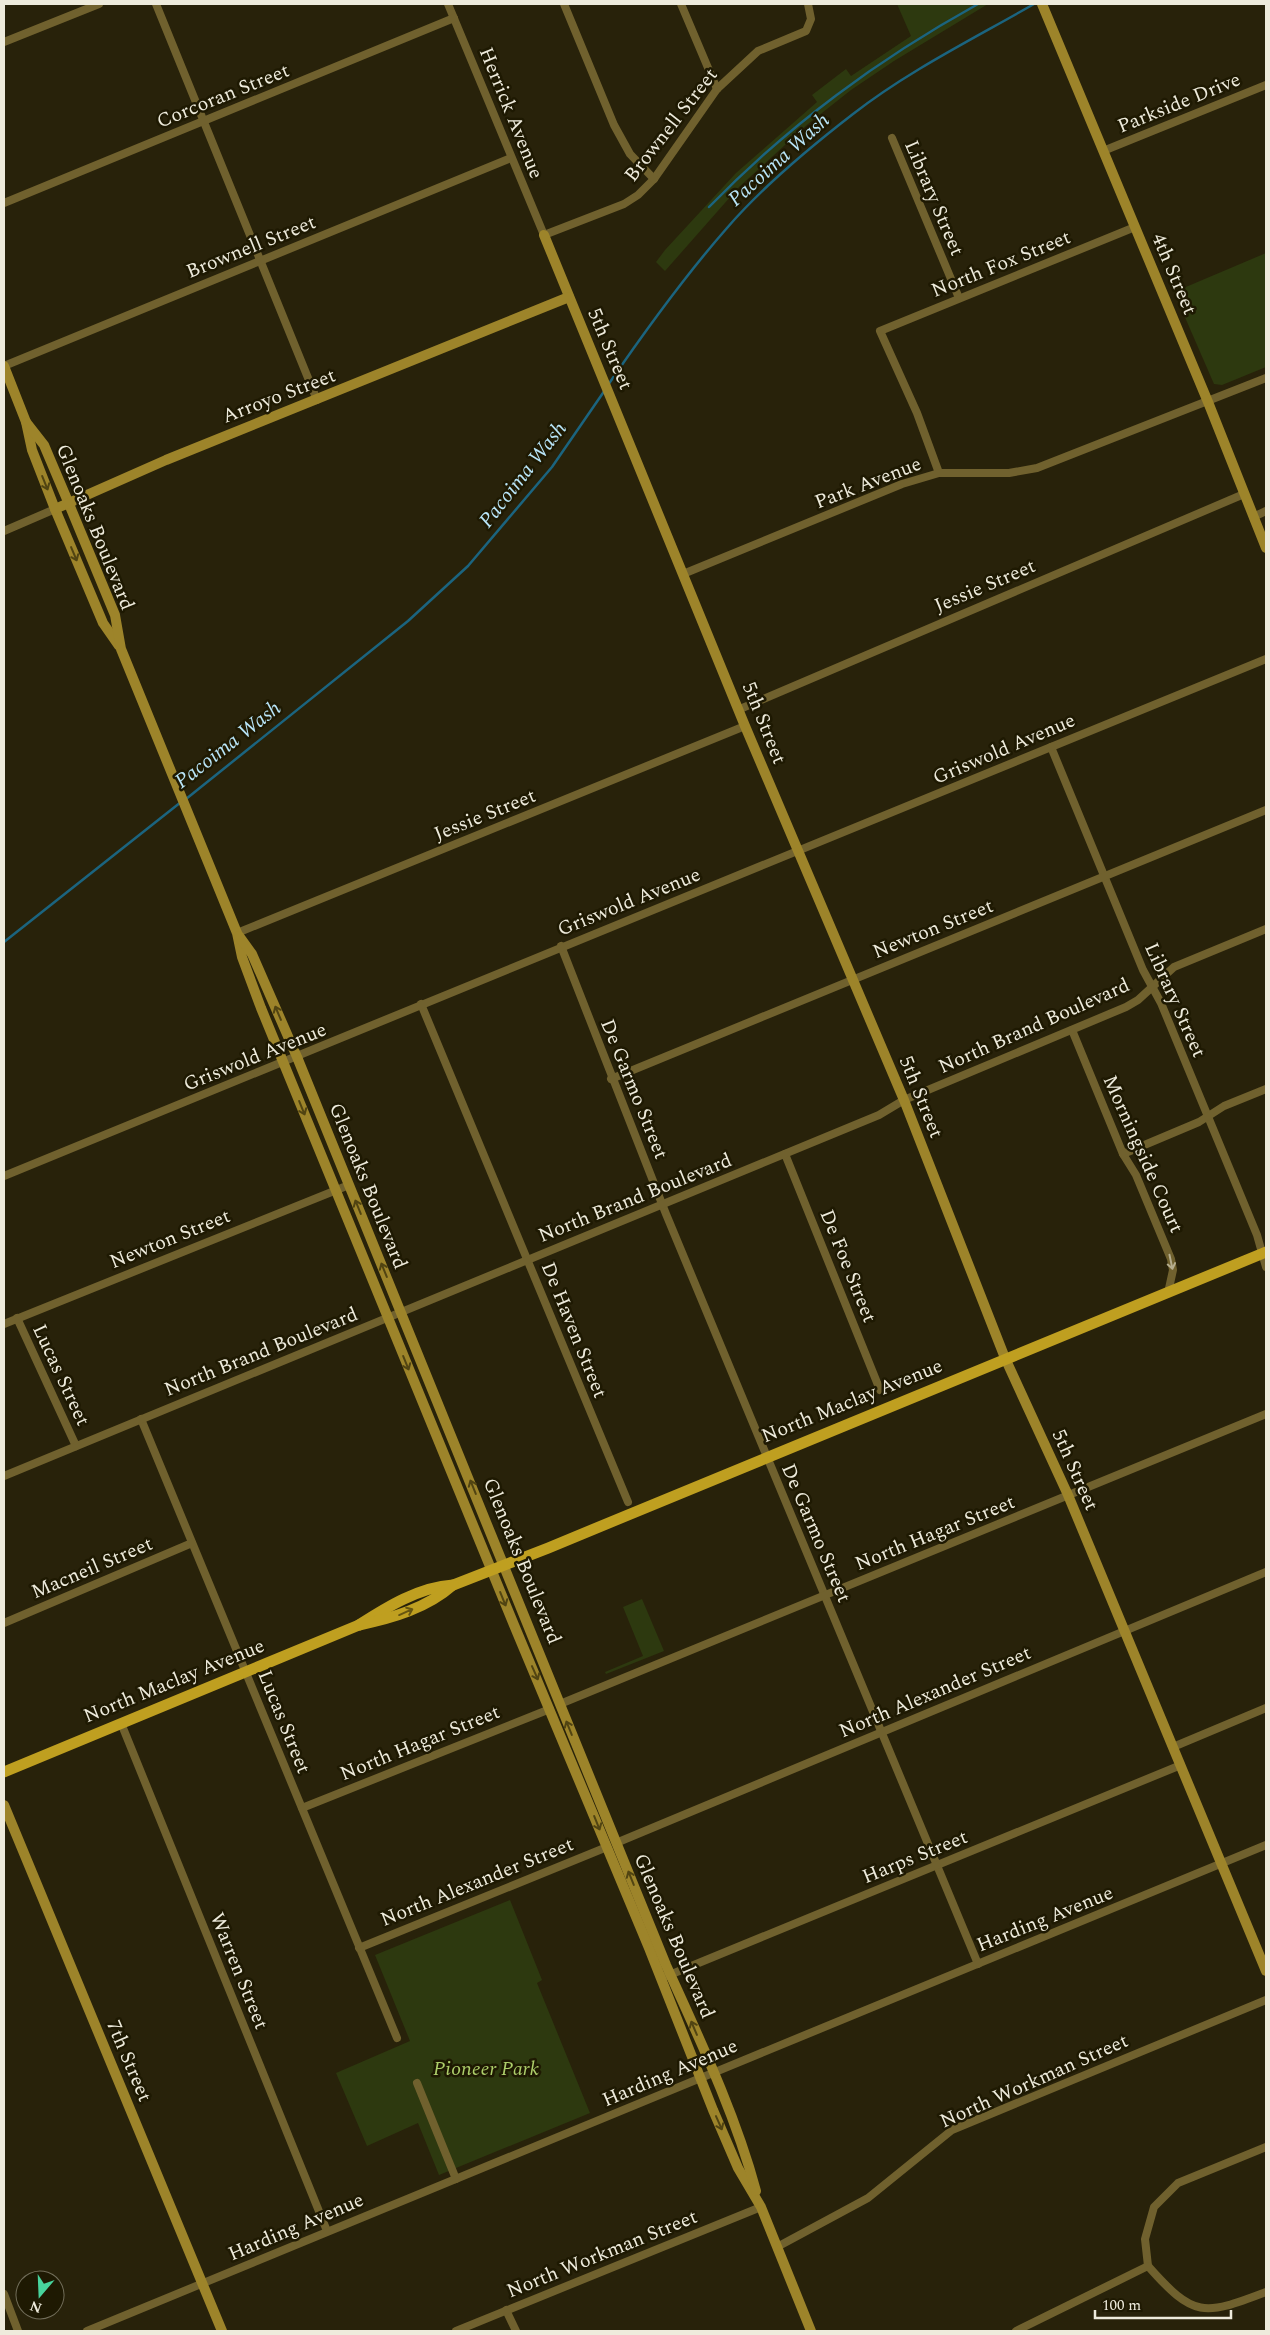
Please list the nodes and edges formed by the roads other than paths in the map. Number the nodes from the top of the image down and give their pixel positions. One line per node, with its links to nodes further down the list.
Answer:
1 (99, 4): 9 (street)
2 (156, 4): 12 (street)
3 (448, 4): 8 (street, Herrick Avenue)
4 (564, 4): 16 (street)
5 (681, 4): 11 (street)
6 (808, 4): 11 (street, Brownell Street)
7 (1042, 4): 14 (street, 4th Street)
8 (454, 18): 12 (street, Corcoran Street); 15 (street, Herrick Avenue)
9 (4, 42)
10 (1266, 85): 14 (street, Parkside Drive)
11 (717, 89): 16 (street, Brownell Street)
12 (205, 122): 17 (street, Corcoran Street); 20 (street)
13 (892, 138): 22 (street, Library Street)
14 (1103, 151): 18 (street, 4th Street)
15 (511, 158): 19 (street, Herrick Avenue); 20 (street, Brownell Street)
16 (654, 179): 19 (street, Brownell Street)
17 (4, 203)
18 (1135, 227): 22 (street, North Fox Street); 26 (street, 4th Street)
19 (544, 235): 21 (street, 5th Street)
20 (261, 260): 23 (street, Brownell Street); 25 (street)
21 (569, 297): 25 (street, Arroyo Street); 36 (street, 5th Street)
22 (959, 298): 28 (street, North Fox Street)
23 (4, 366): 27 (street, Glenoaks Boulevard)
24 (1266, 378): 26 (street, Park Avenue)
25 (317, 400): 30 (street, Arroyo Street)
26 (1208, 402): 28 (street, Park Avenue); 29 (street, 4th Street)
27 (26, 422): 30 (street, Glenoaks Boulevard); 31 (street, Glenoaks Boulevard, one-way to 31)
28 (938, 473): 36 (street, Park Avenue)
29 (1244, 494): 33 (street, 4th Street); 39 (street, Jessie Street)
30 (69, 504): 31 (street, Arroyo Street); 37 (street, Glenoaks Boulevard)
31 (55, 509): 34 (street, Arroyo Street); 37 (street, Glenoaks Boulevard, one-way to 37)
32 (1266, 511): 33 (street)
33 (1254, 516): 35 (street, 4th Street)
34 (4, 530)
35 (1266, 548)
36 (683, 574): 39 (street, 5th Street)
37 (121, 649): 46 (street, Glenoaks Boulevard)
38 (1266, 659): 41 (street, Griswold Avenue)
39 (740, 709): 40 (street, 5th Street)
40 (745, 726): 43 (street, 5th Street); 46 (street, Jessie Street)
41 (1051, 747): 43 (street, Griswold Avenue); 44 (street, Library Street)
42 (1266, 810): 44 (street, Newton Street)
43 (799, 852): 47 (street, Griswold Avenue); 48 (street, 5th Street)
44 (1105, 877): 48 (street, Newton Street); 49 (street, Library Street)
45 (1266, 929): 49 (street, North Brand Boulevard)
46 (237, 933): 52 (street, Glenoaks Boulevard, one-way to 46); 53 (street, Glenoaks Boulevard)
47 (561, 946): 50 (street, Griswold Avenue); 54 (street, De Garmo Street)
48 (854, 979): 54 (street, Newton Street); 56 (street, 5th Street)
49 (1152, 986): 51 (street, North Brand Boulevard); 57 (street, Library Street)
50 (421, 1004): 52 (street, Griswold Avenue); 65 (street, De Haven Street)
51 (1072, 1030): 56 (street, North Brand Boulevard); 59 (street, Morningside Court)
52 (297, 1058): 53 (street, Griswold Avenue); 61 (street, Glenoaks Boulevard)
53 (283, 1063): 60 (street, Griswold Avenue); 62 (street, Glenoaks Boulevard, one-way to 62)
54 (611, 1079): 63 (street, De Garmo Street)
55 (1266, 1089): 57 (street)
56 (904, 1100): 58 (street, North Brand Boulevard); 72 (street, 5th Street)
57 (1208, 1118): 59 (street); 64 (street, Library Street)
58 (785, 1154): 63 (street, North Brand Boulevard); 73 (street, De Foe Street)
59 (1123, 1154): 67 (street, Morningside Court, one-way to 67)
60 (4, 1176)
61 (349, 1185): 62 (street, Newton Street); 68 (street, Glenoaks Boulevard, one-way to 61)
62 (336, 1190): 69 (street, Glenoaks Boulevard); 70 (street, Newton Street)
63 (663, 1204): 65 (street, North Brand Boulevard); 77 (street, De Garmo Street)
64 (1264, 1252): 66 (street, Library Street); 67 (main road, North Maclay Avenue)
65 (528, 1260): 68 (street, North Brand Boulevard); 80 (street, De Haven Street)
66 (1266, 1266)
67 (1168, 1293): 72 (main road, North Maclay Avenue)
68 (401, 1312): 69 (street, North Brand Boulevard); 82 (street, Glenoaks Boulevard, one-way to 68)
69 (388, 1317): 75 (street, North Brand Boulevard); 83 (street, Glenoaks Boulevard, one-way to 83)
70 (17, 1318): 71 (street, Newton Street); 76 (street, Lucas Street)
71 (4, 1324)
72 (1005, 1358): 77 (main road, North Maclay Avenue); 79 (street, 5th Street)
73 (880, 1390)
74 (1266, 1414): 79 (street, North Hagar Street)
75 (141, 1419): 76 (street, North Brand Boulevard); 81 (street, Lucas Street)
76 (76, 1446): 78 (street, North Brand Boulevard)
77 (767, 1457): 82 (main road, North Maclay Avenue); 85 (street, De Garmo Street)
78 (4, 1476)
79 (1068, 1495): 85 (street, North Hagar Street); 87 (street, 5th Street)
80 (628, 1502)
81 (192, 1543): 86 (street, Macneil Street); 88 (street, Lucas Street)
82 (504, 1564): 83 (main road, North Maclay Avenue); 89 (street, Glenoaks Boulevard)
83 (491, 1569): 88 (main road, North Maclay Avenue); 89 (street, Glenoaks Boulevard, one-way to 89)
84 (1266, 1572): 87 (street, North Alexander Street)
85 (824, 1596): 89 (street, North Hagar Street); 92 (street, De Garmo Street)
86 (4, 1623)
87 (1125, 1630): 92 (street, North Alexander Street); 93 (street, 5th Street)
88 (245, 1672): 91 (main road, North Maclay Avenue); 97 (street, Lucas Street)
89 (555, 1706): 97 (street, North Hagar Street); 98 (street, Glenoaks Boulevard)
90 (1266, 1708): 93 (street)
91 (121, 1724): 95 (main road, North Maclay Avenue); 114 (street, Warren Street)
92 (880, 1731): 98 (street, North Alexander Street); 101 (street, De Garmo Street)
93 (1173, 1747): 94 (street, 5th Street)
94 (1181, 1765): 100 (street, 5th Street); 101 (street, Harps Street)
95 (4, 1772)
96 (4, 1805): 117 (street, 7th Street)
97 (302, 1808): 102 (street, Lucas Street)
98 (612, 1845): 102 (street, North Alexander Street); 105 (street, Glenoaks Boulevard)
99 (1266, 1845): 100 (street, Harding Avenue)
100 (1222, 1863): 103 (street, Harding Avenue); 104 (street, 5th Street)
101 (937, 1865): 103 (street, De Garmo Street); 105 (street, Harps Street)
102 (359, 1948): 107 (street, Lucas Street)
103 (978, 1964): 108 (street, Harding Avenue)
104 (1266, 1971)
105 (666, 1976): 108 (street, Glenoaks Boulevard, one-way to 105); 109 (street, Glenoaks Boulevard)
106 (1266, 2000): 115 (street, North Workman Street)
107 (396, 2038)
108 (713, 2073): 109 (street, Harding Avenue); 113 (street, Glenoaks Boulevard)
109 (700, 2078): 112 (street, Harding Avenue); 113 (street, Glenoaks Boulevard, one-way to 113)
110 (417, 2083): 112 (street)
111 (1266, 2147): 116 (street)
112 (456, 2179): 114 (street, Harding Avenue)
113 (760, 2208): 115 (street, Glenoaks Boulevard); 120 (street, North Workman Street)
114 (327, 2231): 117 (street, Harding Avenue)
115 (777, 2248): 126 (street, Glenoaks Boulevard)
116 (1148, 2266): 118 (street); 127 (street)
117 (202, 2284): 122 (street, Harding Avenue); 123 (street, 7th Street)
118 (1266, 2292)
119 (4, 2294): 121 (street)
120 (506, 2310): 124 (street, North Workman Street); 125 (street)
121 (18, 2331)
122 (87, 2331)
123 (222, 2331)
124 (456, 2331)
125 (516, 2331)
126 (811, 2331)
127 (1016, 2331)

